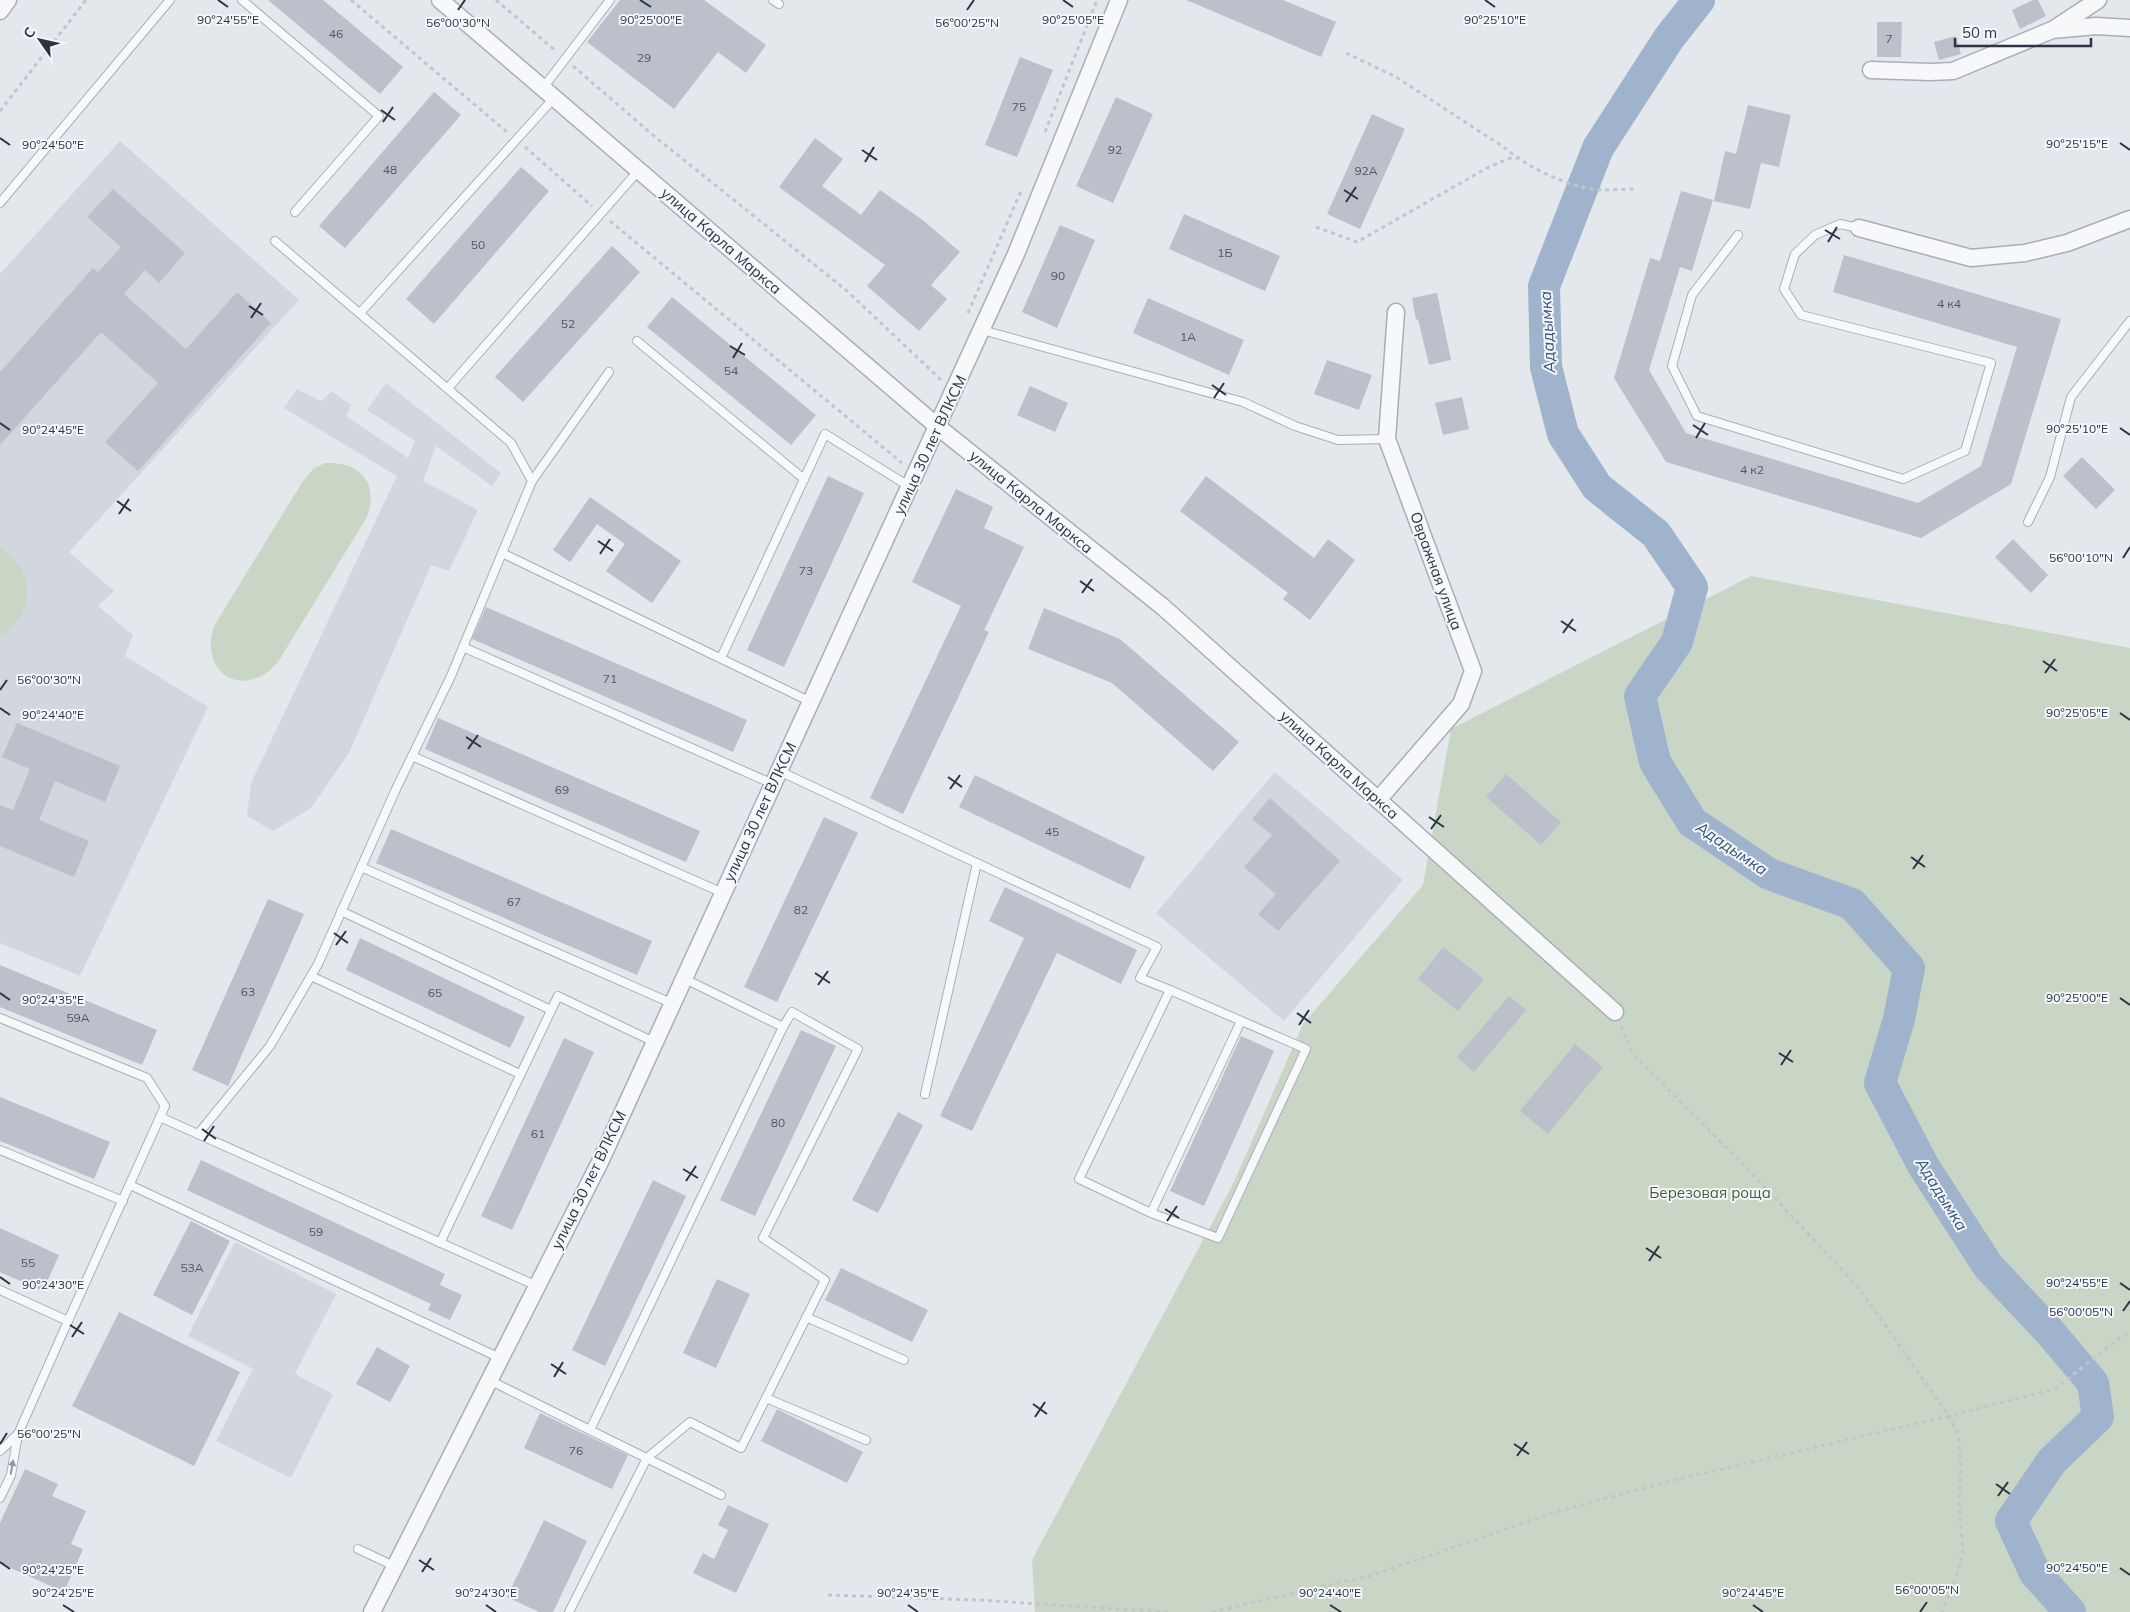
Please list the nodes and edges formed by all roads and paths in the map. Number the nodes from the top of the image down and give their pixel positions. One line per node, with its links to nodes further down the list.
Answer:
1 (8, 0): 12 (street)
2 (86, 0): 19 (path)
3 (170, 0): 26 (lane)
4 (242, 0): 27 (lane)
5 (351, 0): 21 (path)
6 (440, 0): 18 (street, улица Карла Маркса)
7 (496, 0): 16 (path)
8 (610, 0): 16 (lane)
9 (1097, 0): 20 (path)
10 (1119, 0): 38 (street, улица 30 лет ВЛКСМ)
11 (2098, 0): 14 (street)
12 (0, 11)
13 (2130, 28): 14 (street)
14 (2052, 30): 17 (street)
15 (1346, 53): 22 (path)
16 (565, 59): 18 (lane); 42 (path)
17 (1871, 70)
18 (548, 93): 21 (lane); 23 (street, улица Карла Маркса)
19 (0, 111)
20 (1045, 132)
21 (516, 140): 28 (path); 35 (lane)
22 (1517, 159): 25 (path); 30 (path)
23 (639, 170): 28 (lane); 46 (street, улица Карла Маркса)
24 (1023, 187): 36 (path)
25 (1635, 190)
26 (0, 203)
27 (295, 212)
28 (601, 213): 43 (lane); 49 (path)
29 (2130, 219): 31 (street)
30 (1316, 227)
31 (1859, 228): 32 (lane)
32 (1738, 235)
33 (275, 241): 35 (lane)
34 (1396, 312): 47 (street, Овражная улица)
35 (360, 313): 43 (lane)
36 (967, 315)
37 (2130, 321): 51 (lane)
38 (982, 330): 45 (street, улица 30 лет ВЛКСМ); 47 (lane)
39 (637, 341): 48 (lane)
40 (944, 370): 42 (path)
41 (609, 372): 50 (lane)
42 (940, 379): 44 (path); 45 (path)
43 (448, 388): 50 (lane)
44 (936, 388)
45 (953, 394): 46 (street, улица 30 лет ВЛКСМ)
46 (938, 427): 49 (street, улица 30 лет ВЛКСМ); 58 (street, улица Карла Маркса)
47 (1387, 439): 58 (street, Овражная улица)
48 (804, 479): 49 (lane); 54 (lane)
49 (914, 479): 55 (street, улица 30 лет ВЛКСМ)
50 (532, 480): 52 (lane)
51 (2028, 522)
52 (502, 553): 53 (lane); 54 (lane)
53 (463, 647): 56 (lane); 57 (lane)
54 (721, 658): 55 (lane)
55 (811, 702): 57 (street, улица 30 лет ВЛКСМ)
56 (412, 756): 60 (lane); 61 (lane)
57 (776, 778): 59 (lane); 61 (street, улица 30 лет ВЛКСМ)
58 (1378, 800): 68 (street, улица Карла Маркса)
59 (977, 863): 65 (lane); 74 (lane)
60 (361, 867): 62 (lane); 66 (lane)
61 (723, 893): 64 (street, улица 30 лет ВЛКСМ)
62 (341, 911): 63 (lane); 67 (lane)
63 (312, 976): 73 (lane); 76 (lane)
64 (683, 978): 66 (street, улица 30 лет ВЛКСМ); 71 (lane)
65 (1170, 990): 70 (lane); 80 (lane)
66 (672, 1003): 72 (street, улица 30 лет ВЛКСМ)
67 (551, 1010): 72 (lane); 73 (lane)
68 (1615, 1012): 91 (path)
69 (0, 1018): 75 (lane)
70 (1240, 1021): 80 (lane); 80 (lane)
71 (783, 1027): 84 (lane); 92 (lane)
72 (654, 1042): 82 (street, улица 30 лет ВЛКСМ)
73 (520, 1074): 81 (lane)
74 (925, 1094)
75 (160, 1118): 76 (lane); 78 (lane)
76 (198, 1134): 81 (lane)
77 (0, 1150): 79 (lane)
78 (130, 1185): 79 (lane); 87 (lane)
79 (123, 1200): 85 (lane)
80 (1151, 1213)
81 (440, 1243): 82 (lane)
82 (537, 1286): 87 (street, улица 30 лет ВЛКСМ)
83 (0, 1290): 85 (lane)
84 (806, 1317): 88 (lane); 90 (lane)
85 (68, 1321): 93 (lane)
86 (2130, 1332): 91 (path)
87 (500, 1358): 89 (street, улица 30 лет ВЛКСМ)
88 (904, 1360)
89 (489, 1380): 92 (lane); 100 (street, улица 30 лет ВЛКСМ)
90 (766, 1398): 94 (lane); 96 (lane)
91 (1949, 1416): 105 (path); 106 (path)
92 (590, 1430): 96 (lane)
93 (18, 1434): 95 (lane); 98 (lane, one-way to 93)
94 (866, 1440)
95 (0, 1451)
96 (647, 1458): 97 (lane); 103 (lane)
97 (721, 1496)
98 (0, 1498)
99 (358, 1549): 100 (lane)
100 (394, 1566): 102 (street, улица 30 лет ВЛКСМ)
101 (828, 1595): 104 (path)
102 (372, 1612)
103 (569, 1612)
104 (1169, 1612)
105 (1212, 1612)
106 (1942, 1612)

